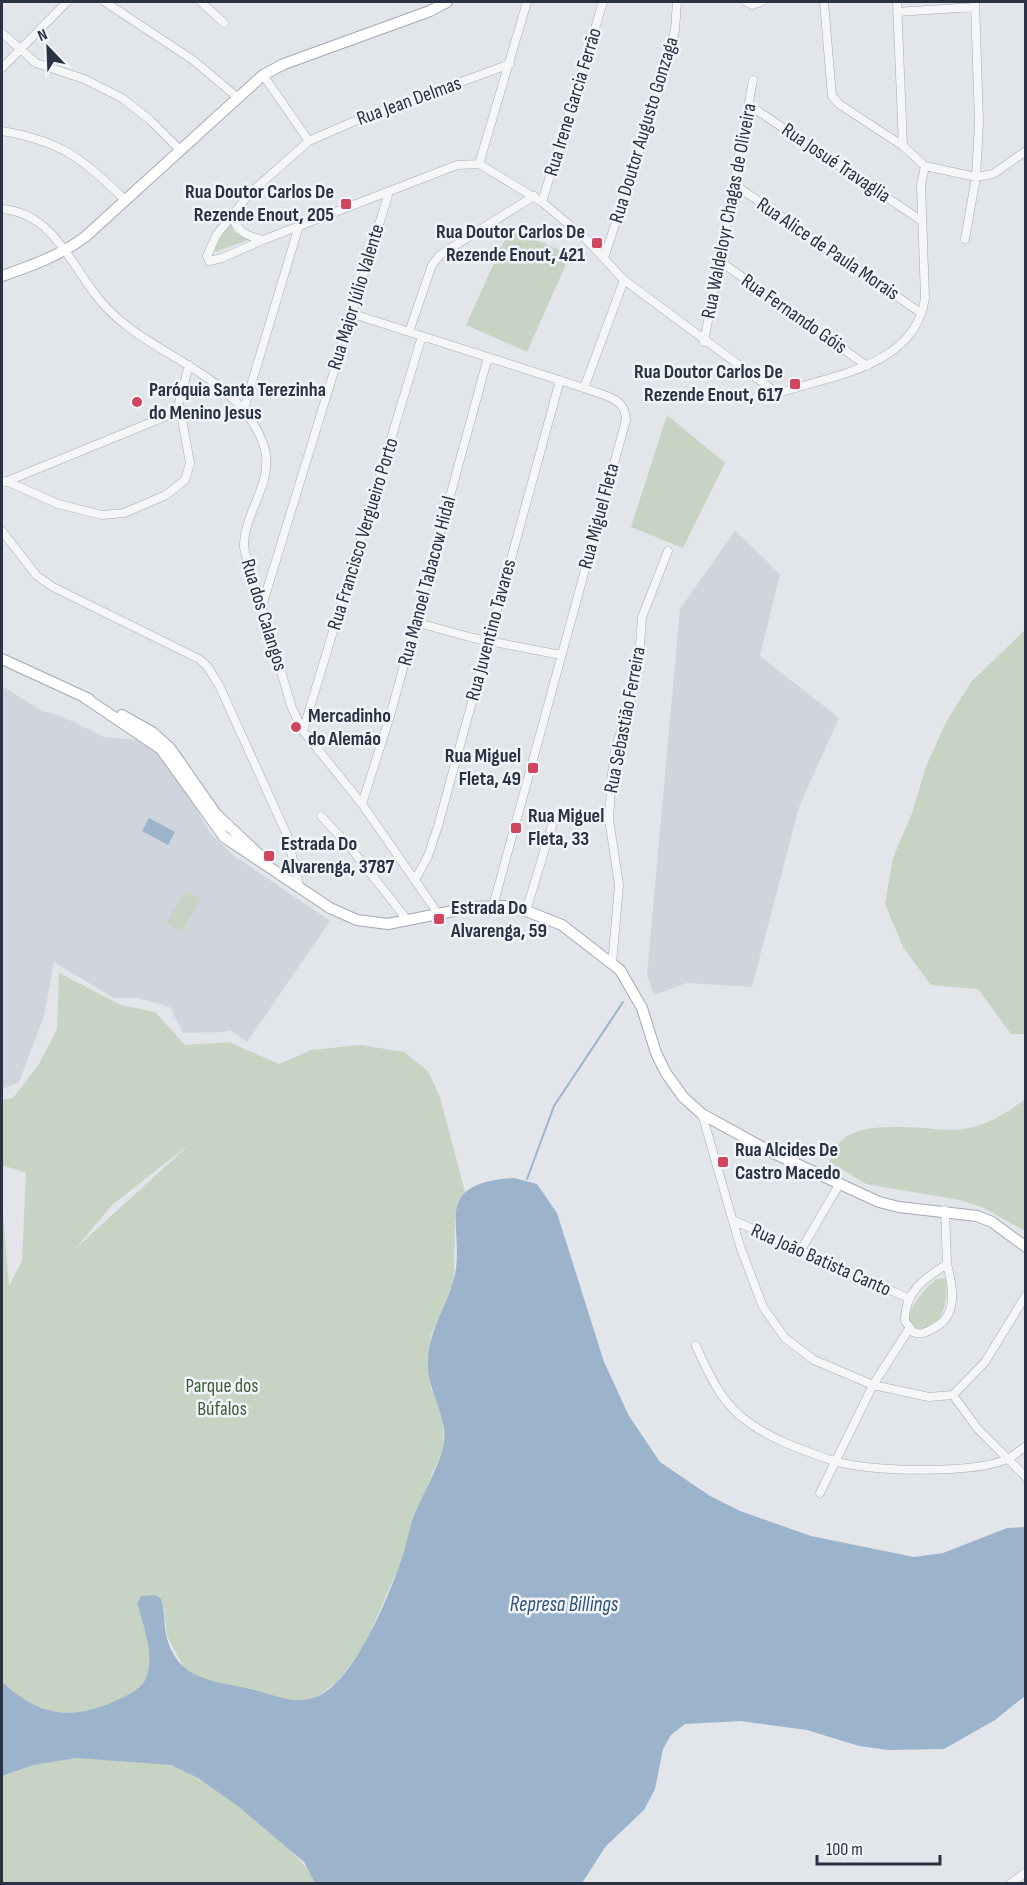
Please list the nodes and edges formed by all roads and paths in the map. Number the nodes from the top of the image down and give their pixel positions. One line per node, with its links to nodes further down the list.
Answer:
1 (67, 2): 17 (street)
2 (105, 2): 22 (street)
3 (201, 2): 13 (street)
4 (447, 2): 20 (main road)
5 (527, 2): 18 (street)
6 (603, 2): 36 (street, Rua Irene Garcia Ferrão)
7 (677, 2): 44 (street, Rua Doutor Augusto Gonzaga)
8 (746, 2): 9 (street)
9 (760, 2)
10 (824, 2): 26 (street)
11 (897, 2): 14 (street)
12 (975, 4): 14 (street); 31 (street)
13 (212, 5): 15 (street)
14 (897, 12): 26 (street)
15 (224, 23)
16 (2, 33): 17 (street)
17 (19, 50): 19 (street); 27 (street)
18 (510, 64): 25 (street, Rua Jean Delmas); 29 (street)
19 (2, 68)
20 (263, 75): 22 (main road); 25 (street)
21 (753, 80): 23 (street, Rua Waldeloyr Chagas de Oliveira)
22 (237, 97): 27 (main road)
23 (749, 105): 32 (street, Rua Waldeloyr Chagas de Oliveira); 39 (street, Rua Josué Travaglia)
24 (2, 131): 35 (street)
25 (309, 141): 38 (street, Rua Jean Delmas)
26 (903, 146): 30 (street)
27 (180, 150): 35 (main road)
28 (1026, 151): 31 (street)
29 (479, 164): 33 (street); 34 (street)
30 (925, 166): 31 (street); 39 (street)
31 (976, 177): 41 (street)
32 (735, 185): 45 (street, Rua Waldeloyr Chagas de Oliveira); 49 (street, Rua Alice de Paula Morais)
33 (389, 192): 40 (street); 48 (street, Rua Major Júlio Valente)
34 (534, 196): 36 (street); 50 (street)
35 (126, 201): 43 (main road)
36 (543, 202): 44 (street)
37 (2, 209): 43 (street, Rua dos Calangos)
38 (232, 216): 42 (street); 42 (street, Rua Jean Delmas)
39 (922, 221): 49 (street)
40 (298, 229): 42 (street); 59 (street)
41 (965, 239)
42 (263, 240)
43 (67, 250): 46 (main road); 54 (street, Rua dos Calangos)
44 (604, 258): 47 (street)
45 (721, 262): 52 (street, Rua Waldeloyr Chagas de Oliveira); 55 (street, Rua Fernando Góis)
46 (2, 276)
47 (624, 280): 52 (street); 57 (street)
48 (350, 313): 50 (street, Rua Miguel Fleta); 63 (street, Rua Major Júlio Valente)
49 (921, 313): 55 (street)
50 (409, 332): 51 (street, Rua Miguel Fleta)
51 (422, 336): 53 (street, Rua Miguel Fleta); 68 (street, Rua Francisco Vergueiro Porto)
52 (704, 342): 55 (street)
53 (488, 357): 56 (street, Rua Miguel Fleta); 64 (street, Rua Manoel Tabacow Hidal)
54 (189, 365): 58 (street); 59 (street, Rua dos Calangos)
55 (867, 366)
56 (560, 380): 57 (street, Rua Miguel Fleta); 65 (street, Rua Juventino Tavares)
57 (584, 388): 66 (street, Rua Miguel Fleta)
58 (179, 411): 60 (street); 60 (street)
59 (243, 412): 63 (street, Rua dos Calangos)
60 (4, 482)
61 (2, 531): 73 (street)
62 (668, 551): 78 (street, Rua Sebastião Ferreira)
63 (261, 608): 68 (street, Rua dos Calangos)
64 (415, 622): 65 (street); 69 (street, Rua Manoel Tabacow Hidal)
65 (488, 640): 66 (street); 72 (street, Rua Juventino Tavares)
66 (561, 655): 74 (street, Rua Miguel Fleta)
67 (2, 659): 73 (main road)
68 (303, 731): 69 (street, Rua dos Calangos)
69 (362, 804): 72 (street, Rua dos Calangos)
70 (321, 816): 77 (street)
71 (554, 819): 75 (street)
72 (416, 878): 76 (street, Rua dos Calangos)
73 (298, 885): 77 (main road)
74 (493, 906): 75 (main road); 76 (main road)
75 (526, 911): 78 (main road)
76 (439, 915): 77 (main road)
77 (408, 921)
78 (612, 964): 79 (main road)
79 (702, 1114): 80 (main road); 82 (street)
80 (840, 1184): 81 (main road); 84 (street)
81 (945, 1210): 83 (main road); 85 (street)
82 (735, 1221): 84 (street, Rua João Batista Canto); 90 (street)
83 (1026, 1247)
84 (801, 1250): 87 (street, Rua João Batista Canto)
85 (947, 1264): 87 (street); 88 (street)
86 (1026, 1295): 91 (street)
87 (908, 1298): 88 (street)
88 (909, 1329): 90 (street)
89 (696, 1346): 94 (street)
90 (873, 1385): 91 (street); 94 (street)
91 (953, 1395): 93 (street)
92 (1026, 1446): 93 (street)
93 (1008, 1459): 94 (street); 95 (street)
94 (836, 1462): 96 (street)
95 (1026, 1477)
96 (820, 1493)
97 (1026, 1872): 98 (street)
98 (1010, 1884)

